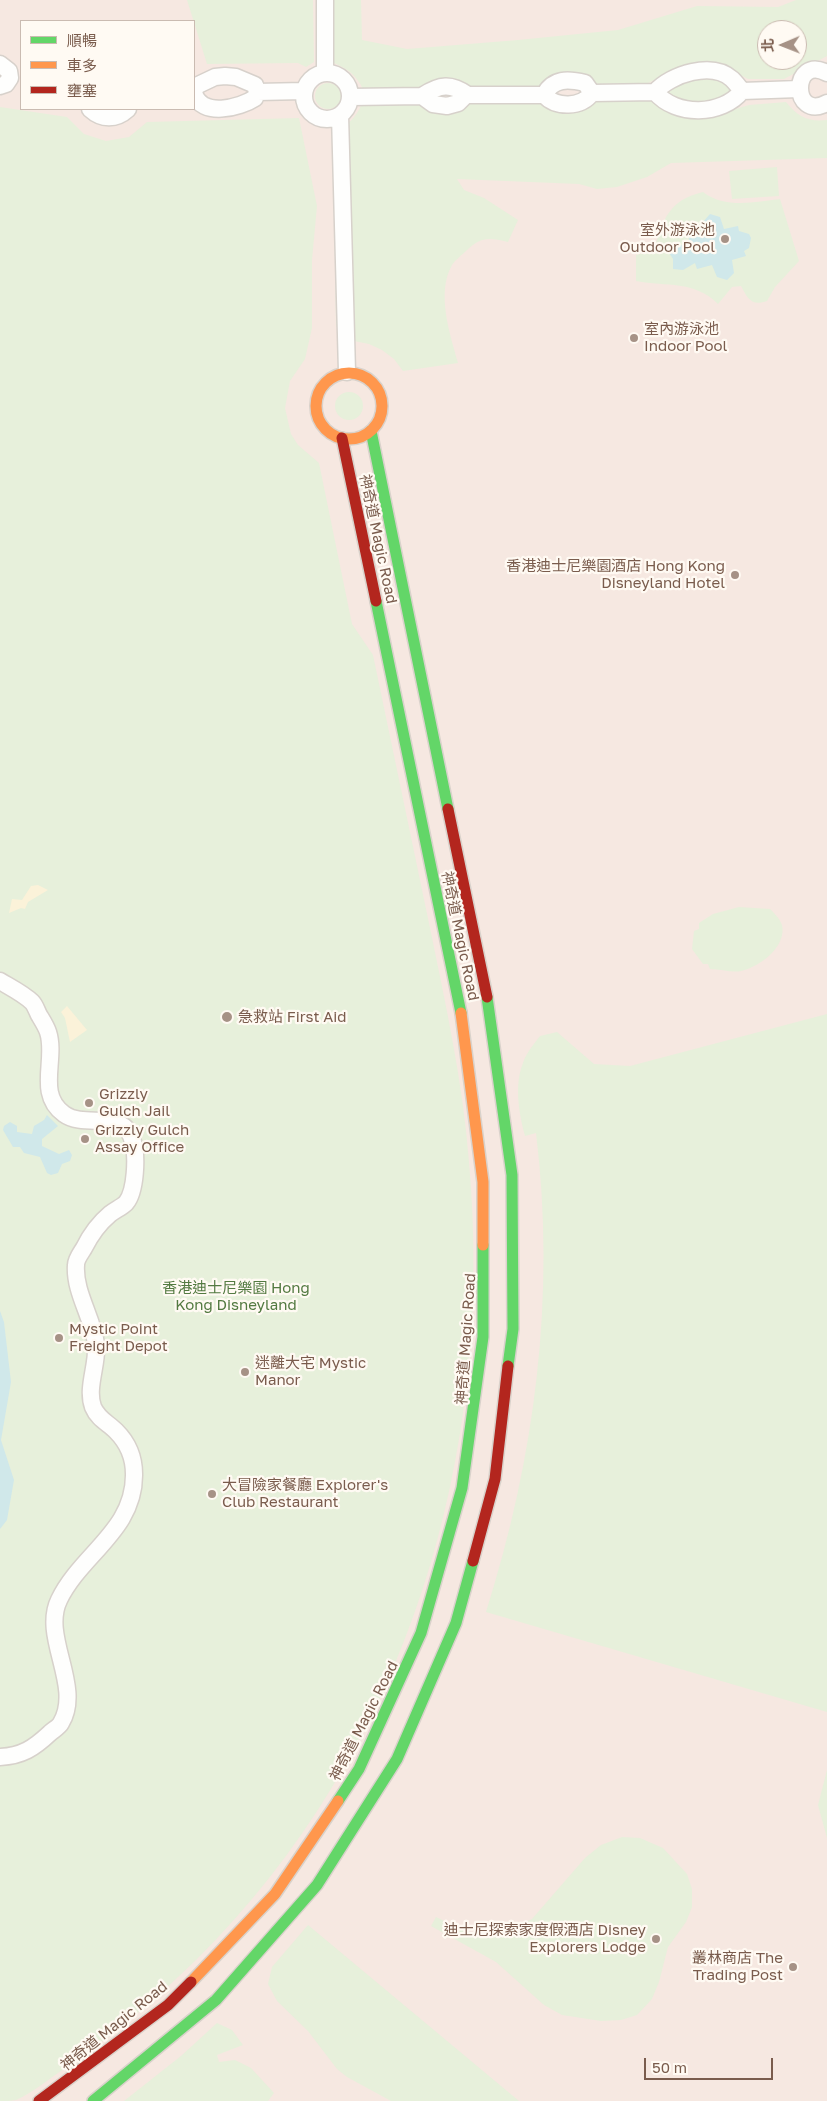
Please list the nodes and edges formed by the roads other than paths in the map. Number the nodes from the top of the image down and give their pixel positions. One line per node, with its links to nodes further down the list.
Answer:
1 (325, 0): 3 (street)
2 (0, 64): 5 (street)
3 (325, 72): 7 (street); 13 (street)
4 (827, 73): 6 (street)
5 (10, 81)
6 (799, 89): 8 (street); 14 (street)
7 (304, 91): 9 (street); 17 (street)
8 (742, 91): 10 (street); 10 (street)
9 (257, 92)
10 (655, 92): 11 (street)
11 (592, 93): 12 (street); 12 (street)
12 (544, 95): 13 (street)
13 (351, 96): 17 (street)
14 (827, 103)
15 (91, 110): 16 (street)
16 (127, 110)
17 (340, 115): 18 (street)
18 (347, 372): 19 (street); 20 (street)
19 (371, 431): 20 (street); 24 (street, 神奇道 Magic Road)
20 (342, 438): 23 (street, 神奇道 Magic Road)
21 (0, 981): 22 (street)
22 (0, 1757)
23 (39, 2101)
24 (93, 2101)

